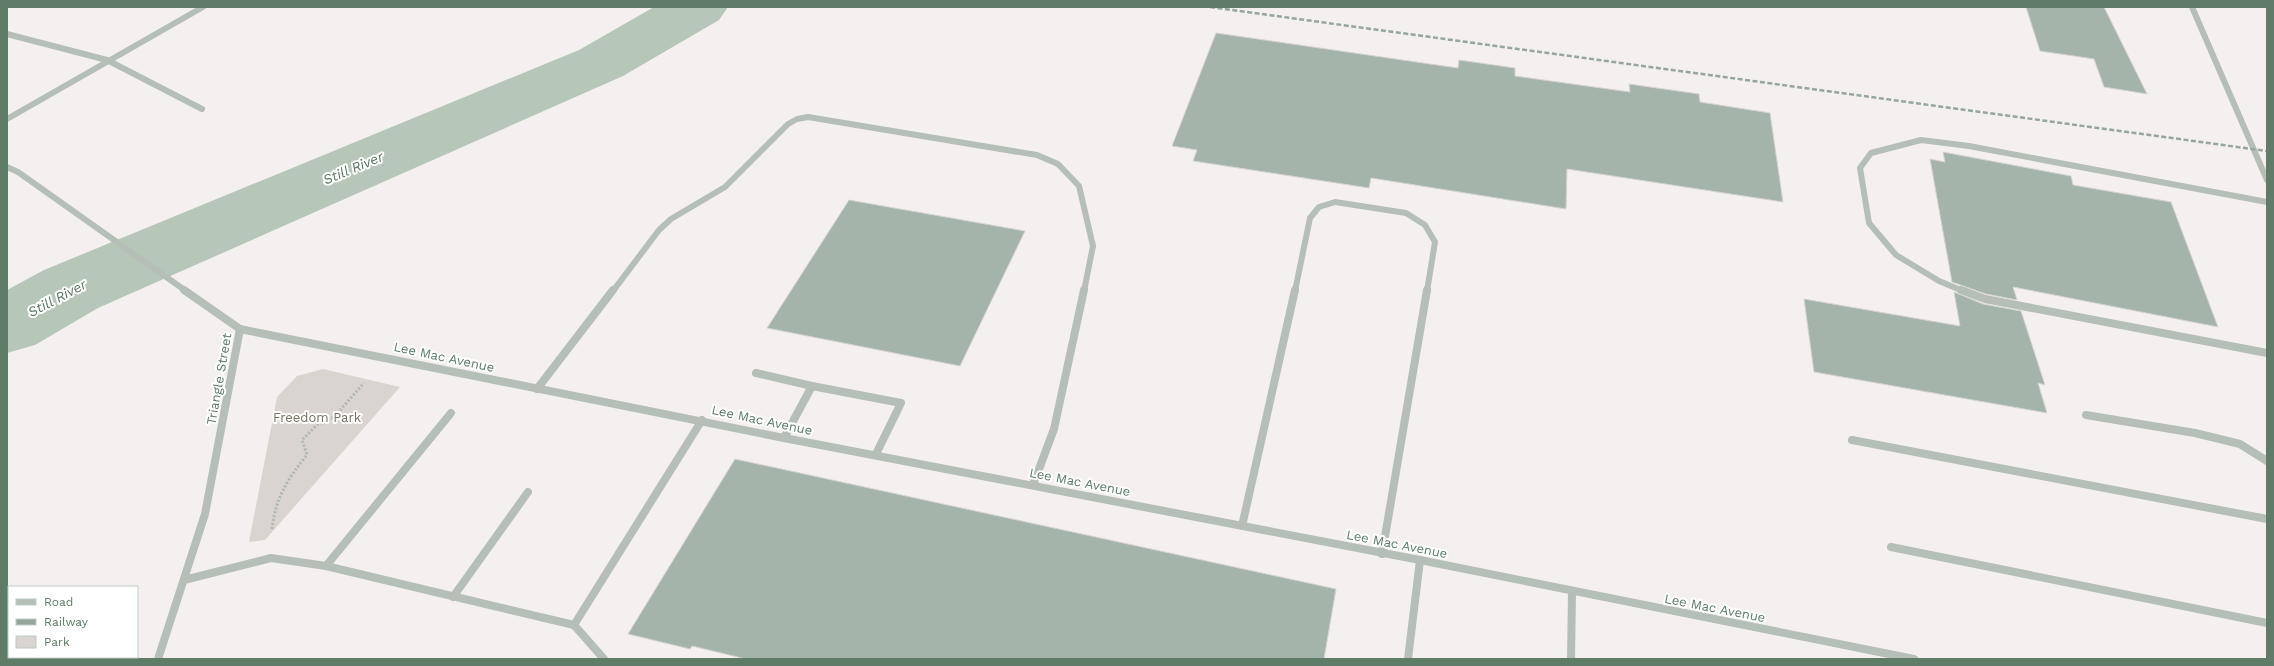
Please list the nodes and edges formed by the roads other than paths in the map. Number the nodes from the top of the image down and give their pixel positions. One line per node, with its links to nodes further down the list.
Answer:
1 (203, 7): 4 (street)
2 (2192, 7): 8 (street)
3 (7, 34): 4 (street)
4 (107, 60): 5 (street); 6 (street)
5 (202, 109)
6 (7, 119)
7 (7, 167): 10 (street, Triangle Street)
8 (2267, 180)
9 (2267, 202): 11 (street)
10 (240, 329): 14 (street, Lee Mac Avenue); 30 (street, Triangle Street)
11 (2267, 353)
12 (756, 373): 13 (street)
13 (812, 386): 18 (street); 20 (street)
14 (537, 389): 17 (street, Lee Mac Avenue); 22 (street)
15 (451, 413): 29 (street)
16 (2086, 415): 21 (street)
17 (702, 420): 18 (street, Lee Mac Avenue); 34 (street)
18 (784, 438): 20 (street, Lee Mac Avenue)
19 (1852, 440): 24 (street)
20 (876, 454): 22 (street, Lee Mac Avenue)
21 (2267, 461)
22 (1032, 485): 25 (street, Lee Mac Avenue)
23 (528, 492): 32 (street)
24 (2267, 519)
25 (1242, 526): 27 (street, Lee Mac Avenue); 27 (street)
26 (1891, 547): 33 (street)
27 (1382, 554): 28 (street, Lee Mac Avenue)
28 (1420, 560): 31 (street, Lee Mac Avenue); 37 (street)
29 (326, 566): 30 (street); 32 (street)
30 (184, 580): 35 (street, Triangle Street)
31 (1572, 592): 38 (street); 39 (street, Lee Mac Avenue)
32 (453, 596): 34 (street)
33 (2267, 623)
34 (574, 625): 36 (street)
35 (158, 659)
36 (604, 659)
37 (1408, 659)
38 (1571, 659)
39 (1914, 659)

